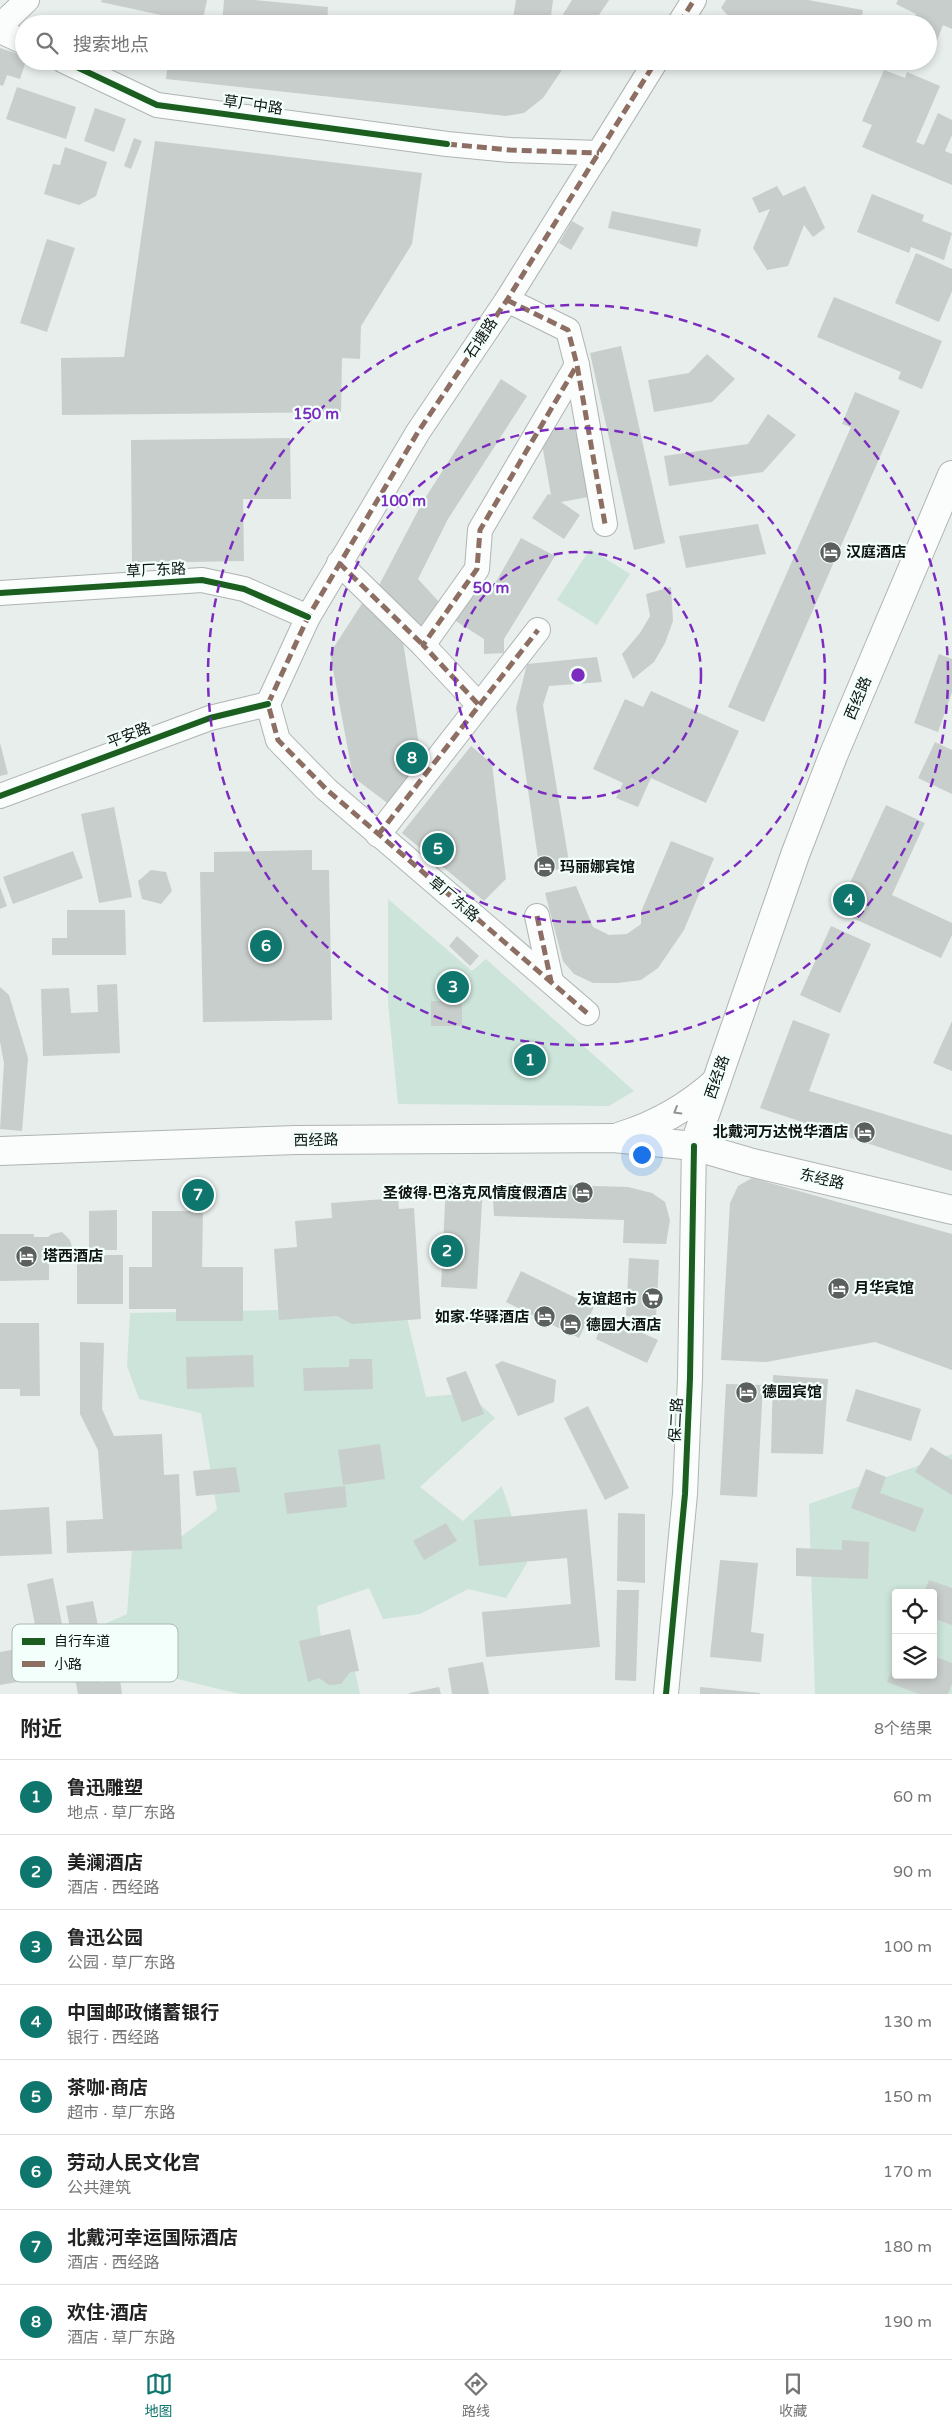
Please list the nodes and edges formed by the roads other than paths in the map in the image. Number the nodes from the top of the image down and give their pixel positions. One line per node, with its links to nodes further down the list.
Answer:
1 (27, 0): 4 (street)
2 (694, 0): 3 (street)
3 (685, 15)
4 (0, 26)
5 (0, 31): 6 (street)
6 (15, 38)
7 (83, 70): 9 (street, 草厂中路)
8 (650, 70): 9 (street, 石塘路)
9 (599, 153): 10 (street, 石塘路)
10 (507, 300): 11 (street); 14 (street, 石塘路)
11 (577, 365): 13 (street); 18 (street)
12 (952, 475): 26 (main road, 西经路)
13 (605, 524)
14 (339, 563): 16 (street, 石塘路); 18 (street)
15 (0, 593): 16 (street, 草厂东路)
16 (308, 616): 19 (street)
17 (538, 630): 20 (street)
18 (423, 645): 20 (street)
19 (268, 704): 21 (street, 平安路); 22 (street, 草厂东路)
20 (478, 704): 22 (street)
21 (0, 796)
22 (378, 835): 24 (street, 草厂东路)
23 (537, 916): 24 (street)
24 (551, 982): 25 (street, 草厂东路)
25 (587, 1013)
26 (716, 1082): 27 (main road, one-way to 27); 28 (main road, 西经路)
27 (613, 1138): 28 (main road, 西经路); 29 (main road, 西经路)
28 (694, 1146): 30 (main road, 东经路); 31 (street, 保二路)
29 (0, 1152)
30 (952, 1210)
31 (666, 1694)

